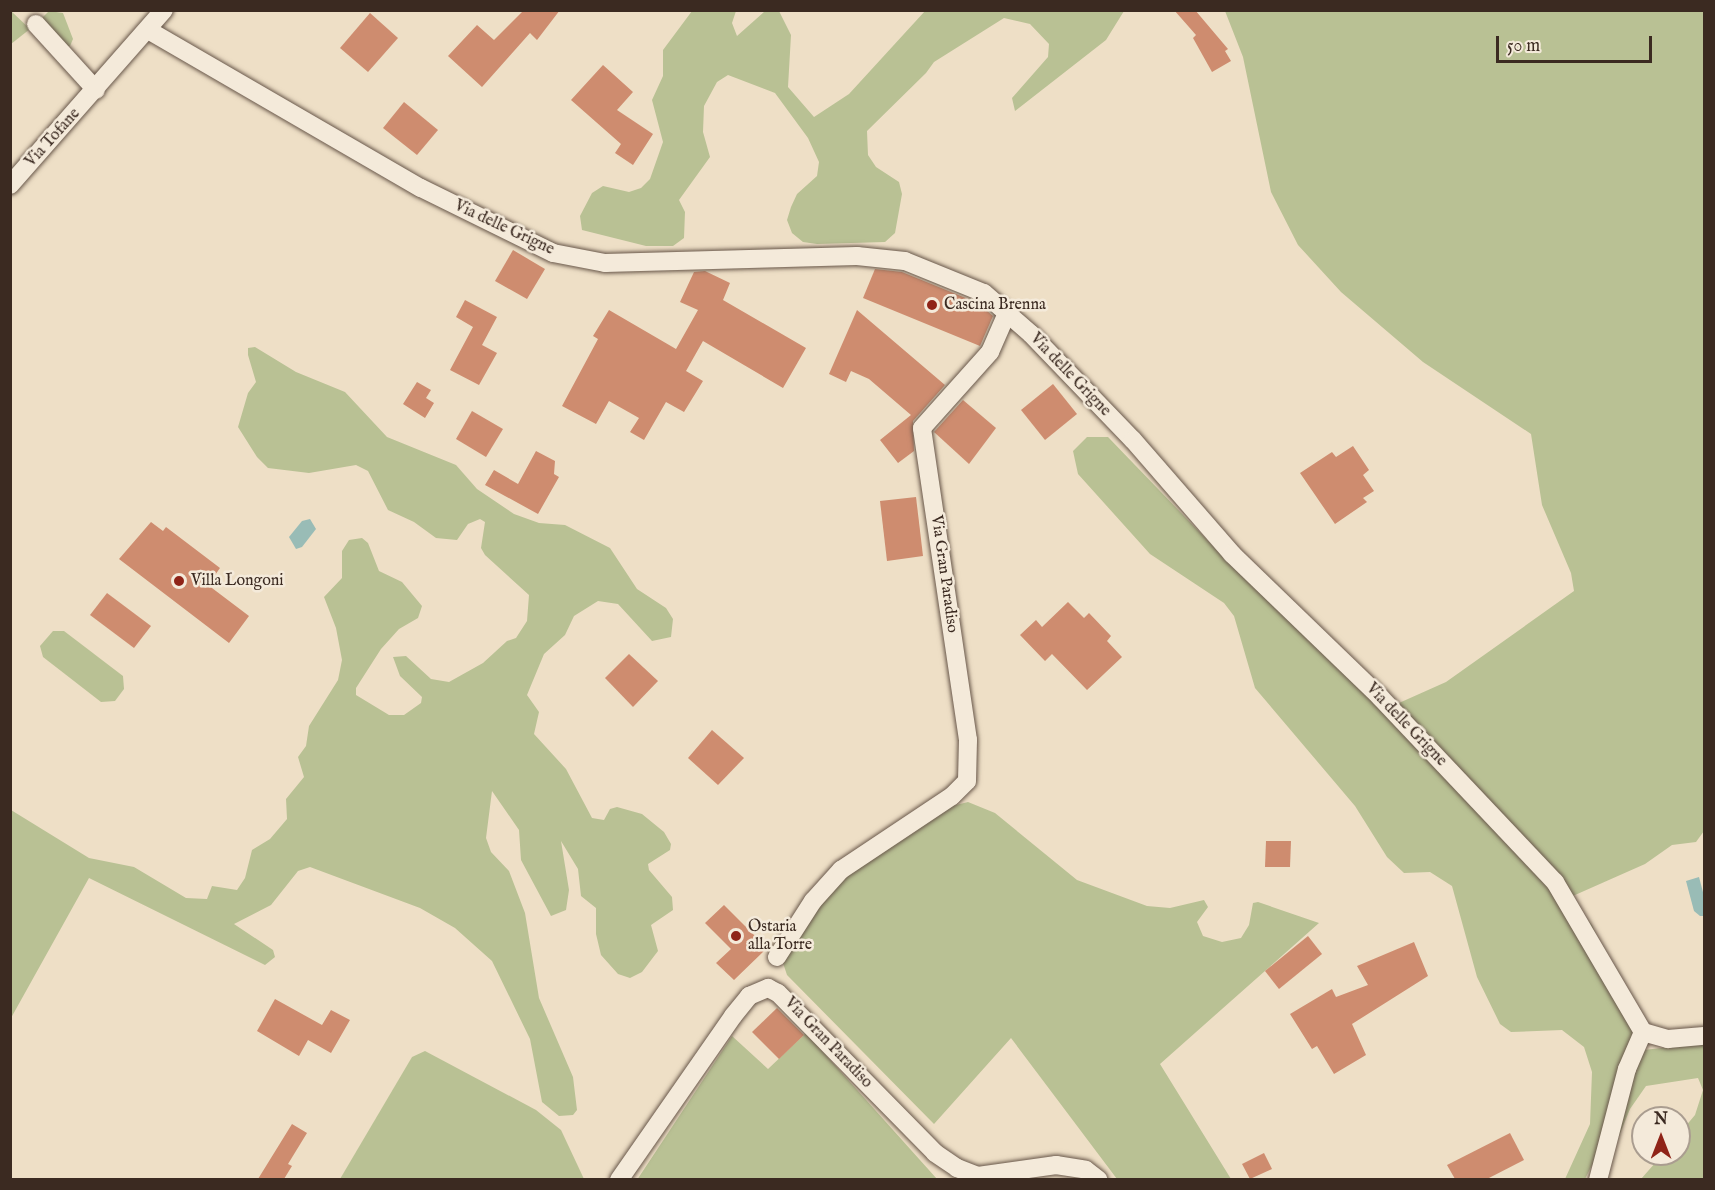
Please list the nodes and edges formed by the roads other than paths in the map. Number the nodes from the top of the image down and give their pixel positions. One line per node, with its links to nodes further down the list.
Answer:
1 (164, 10): 3 (street, Via Tofane)
2 (36, 24): 4 (street)
3 (148, 30): 4 (street, Via Tofane); 6 (street, Via delle Grigne)
4 (96, 90): 5 (street, Via Tofane)
5 (10, 185)
6 (1007, 313): 7 (street, Via Gran Paradiso); 8 (street, Via delle Grigne)
7 (777, 957)
8 (1643, 1032): 9 (street); 12 (street)
9 (1704, 1036)
10 (619, 1179): 11 (street, Via Gran Paradiso)
11 (1100, 1179)
12 (1599, 1179)

